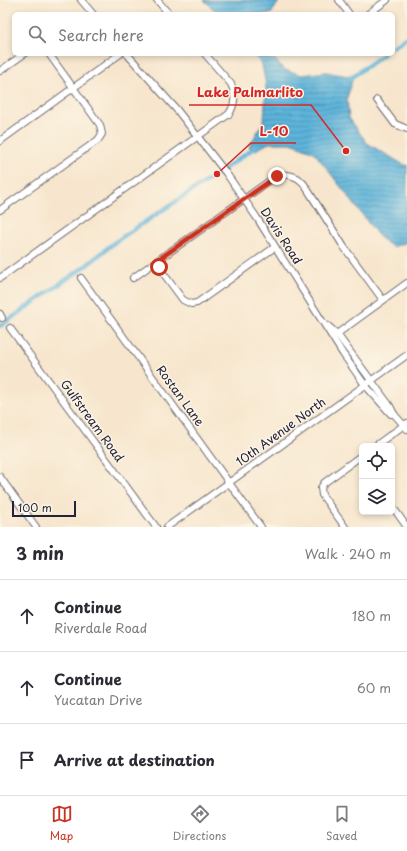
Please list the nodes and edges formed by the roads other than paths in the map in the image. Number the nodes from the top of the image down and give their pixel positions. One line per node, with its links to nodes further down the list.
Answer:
1 (81, 0): 5 (street)
2 (157, 0): 6 (street)
3 (339, 0): 7 (street)
4 (387, 0): 8 (street)
5 (91, 12)
6 (167, 12)
7 (348, 12)
8 (371, 12)
9 (21, 56): 14 (street)
10 (50, 56): 15 (street)
11 (117, 56): 15 (street)
12 (129, 56): 18 (street, Davis Road)
13 (207, 56): 18 (street)
14 (0, 71)
15 (73, 88): 19 (street); 21 (street)
16 (376, 100): 17 (street)
17 (407, 129)
18 (198, 137): 20 (street, Davis Road); 24 (street)
19 (0, 140)
20 (244, 199): 22 (street, Davis Road); 23 (street); 28 (street)
21 (0, 210)
22 (275, 246): 23 (street); 30 (street, Davis Road)
23 (155, 262): 26 (street)
24 (0, 278)
25 (81, 278): 39 (street, Rostan Lane)
26 (133, 278)
27 (407, 283): 28 (street)
28 (383, 300): 30 (street)
29 (10, 328): 42 (street, Gulfstream Road)
30 (334, 336): 32 (street, Davis Road); 33 (street, Davis Road)
31 (407, 355): 32 (street, 10th Avenue North)
32 (371, 380): 33 (street, 10th Avenue North); 34 (street, Davis Road)
33 (365, 385): 34 (street, Davis Road); 39 (street, 10th Avenue North)
34 (394, 414): 35 (street, Davis Road)
35 (406, 426): 36 (street)
36 (380, 443)
37 (359, 458): 45 (street)
38 (0, 477): 41 (street)
39 (229, 483): 43 (street, 10th Avenue North); 44 (street, Rostan Lane)
40 (395, 510): 46 (street)
41 (36, 527)
42 (156, 527)
43 (167, 527)
44 (261, 527)
45 (345, 527)
46 (407, 527)

